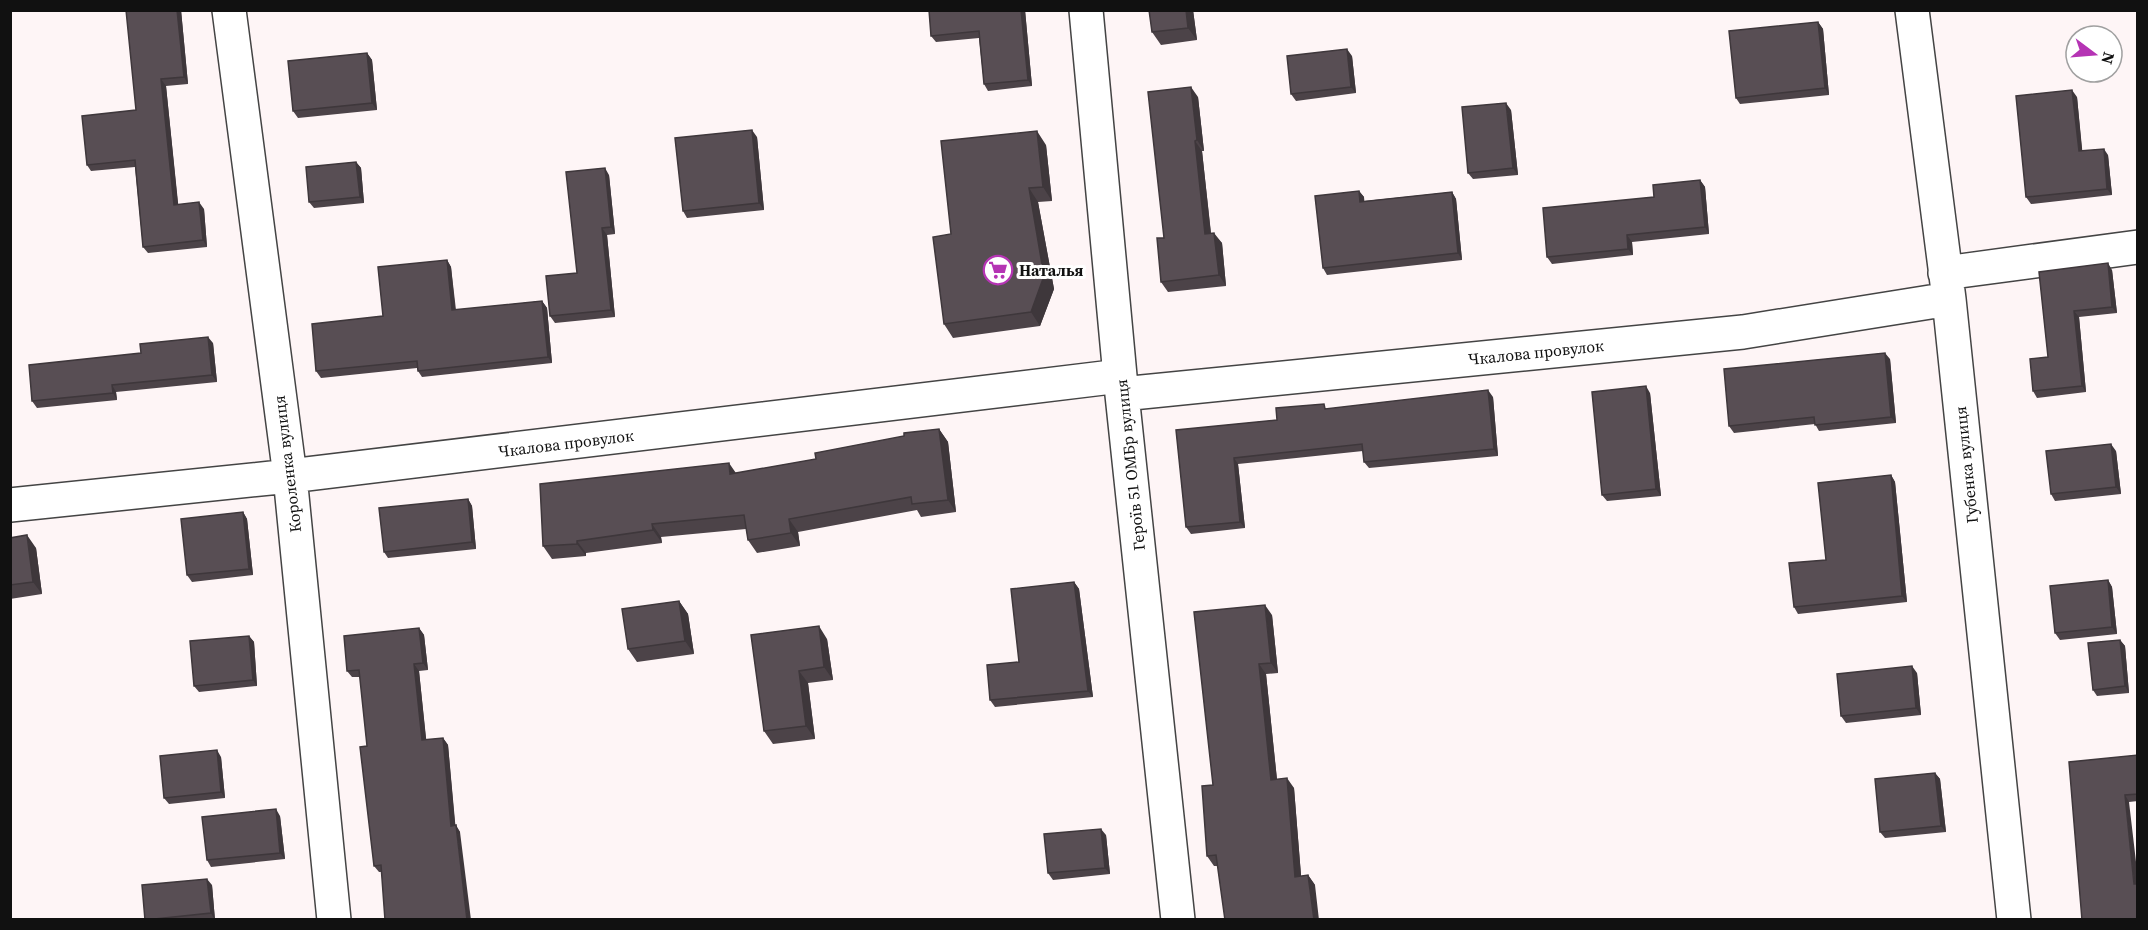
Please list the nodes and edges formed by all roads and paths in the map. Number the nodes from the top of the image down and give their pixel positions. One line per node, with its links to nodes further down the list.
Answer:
1 (229, 10): 7 (street, Короленка вулиця)
2 (1086, 10): 6 (street, Героїв 51 ОМБр вулиця)
3 (1912, 10): 5 (street, Губенка вулиця)
4 (2138, 247): 5 (street, Чкалова провулок)
5 (1947, 286): 6 (street, Чкалова провулок); 11 (street, Губенка вулиця)
6 (1121, 385): 7 (street, Чкалова провулок); 10 (street, Героїв 51 ОМБр вулиця)
7 (290, 476): 8 (street, Чкалова провулок); 9 (street, Короленка вулиця)
8 (10, 505)
9 (334, 920)
10 (1178, 920)
11 (2014, 920)

